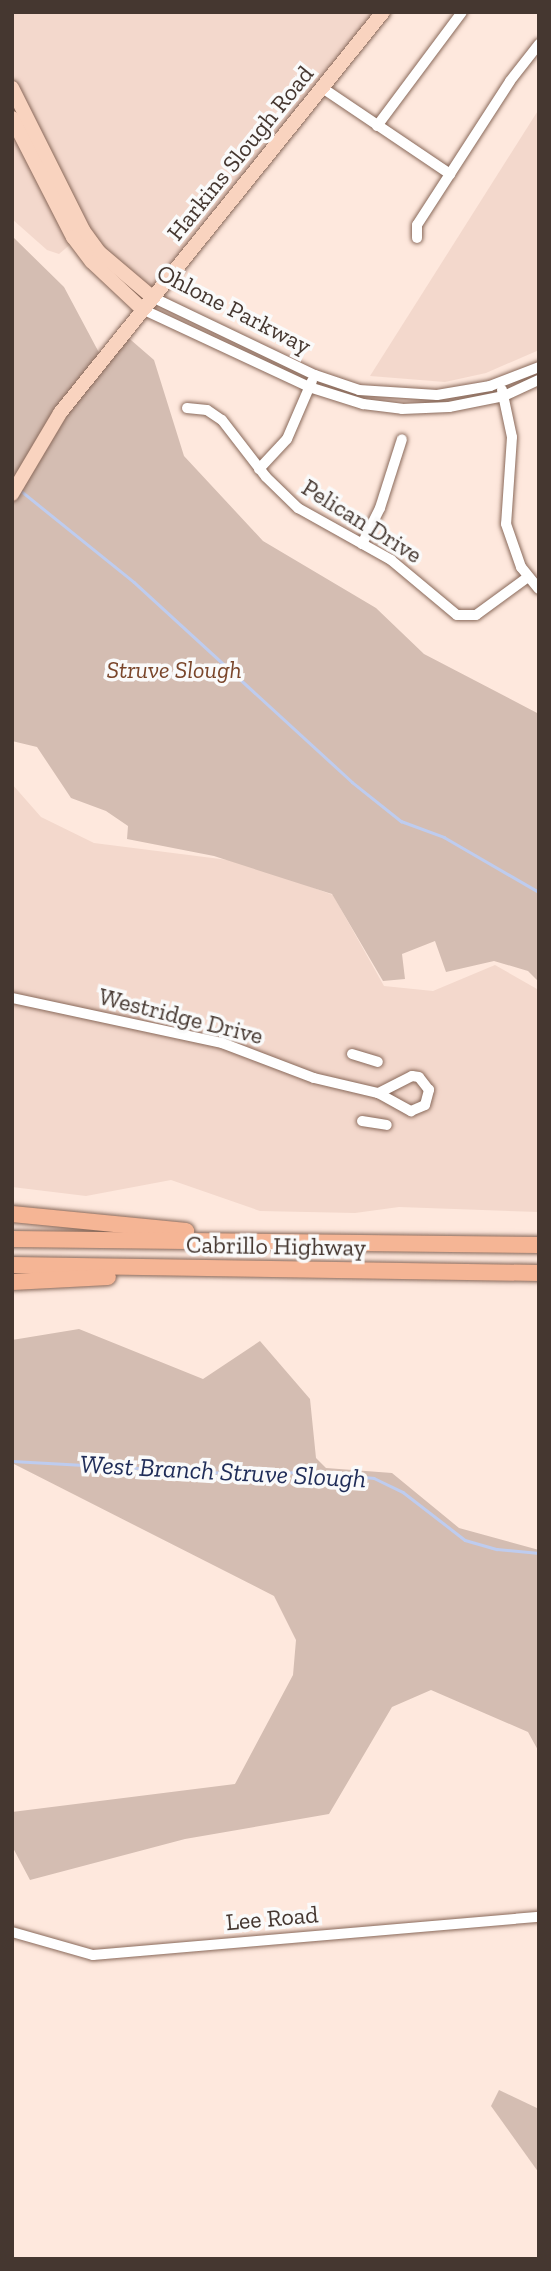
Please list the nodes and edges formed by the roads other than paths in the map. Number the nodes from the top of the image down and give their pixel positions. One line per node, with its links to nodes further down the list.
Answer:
1 (383, 12): 5 (main road, Harkins Slough Road)
2 (462, 12): 7 (street)
3 (539, 44): 8 (street)
4 (12, 88): 10 (main road, Ohlone Parkway)
5 (321, 88): 7 (street); 10 (main road, Harkins Slough Road)
6 (12, 118): 11 (main road, Ohlone Parkway)
7 (377, 126): 8 (street)
8 (450, 174): 9 (street)
9 (416, 238)
10 (152, 297): 11 (main road, Harkins Slough Road); 13 (street, Ohlone Parkway)
11 (142, 309): 16 (street, Ohlone Parkway); 21 (main road, Harkins Slough Road)
12 (539, 367): 15 (street, Ohlone Parkway)
13 (315, 375): 15 (street, Ohlone Parkway); 16 (street)
14 (539, 380): 17 (street, Ohlone Parkway)
15 (500, 383): 17 (street)
16 (309, 387): 17 (street, Ohlone Parkway); 20 (street)
17 (504, 396): 23 (street)
18 (187, 408): 20 (street, Pelican Drive)
19 (402, 439): 22 (street)
20 (260, 469): 22 (street, Pelican Drive)
21 (12, 494)
22 (362, 544): 23 (street, Pelican Drive)
23 (528, 577): 24 (street)
24 (539, 589)
25 (12, 998): 28 (street, Westridge Drive)
26 (352, 1054): 27 (street)
27 (378, 1062)
28 (378, 1093): 28 (street, Westridge Drive)
29 (362, 1121): 30 (street)
30 (387, 1125)
31 (12, 1214): 33 (highway)
32 (12, 1238): 33 (highway, Cabrillo Highway)
33 (268, 1242): 34 (highway, Cabrillo Highway)
34 (539, 1245)
35 (12, 1265): 36 (highway, Cabrillo Highway)
36 (230, 1268): 37 (highway, Cabrillo Highway); 38 (highway)
37 (539, 1273)
38 (12, 1282)
39 (539, 1917): 40 (street, Lee Road)
40 (12, 1933)

